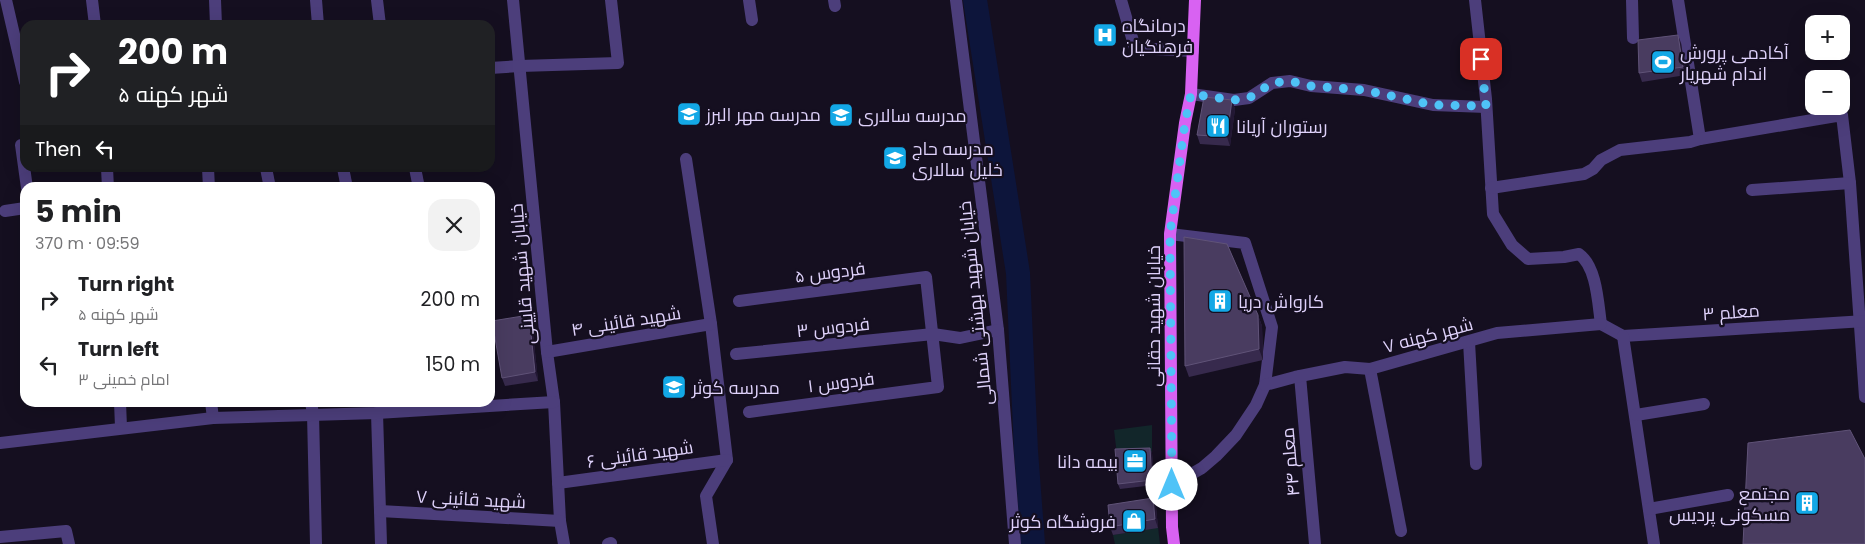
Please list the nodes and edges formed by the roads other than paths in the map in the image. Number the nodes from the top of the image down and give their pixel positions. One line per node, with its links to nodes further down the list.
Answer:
1 (6, 0): 22 (street)
2 (92, 0): 15 (street)
3 (215, 0): 16 (street)
4 (316, 0): 17 (street)
5 (377, 0): 18 (street)
6 (513, 0): 23 (street, خیابان شهید قایینی)
7 (611, 0): 23 (street)
8 (749, 0): 19 (street)
9 (956, 0): 39 (street, خیابان شهید بهشتی شمالی)
10 (1121, 0): 21 (street)
11 (1195, 0): 21 (main road, خیابان شهید حقانی)
12 (1475, 0): 26 (street)
13 (1632, 0): 20 (street)
14 (1678, 0): 27 (street)
15 (94, 20)
16 (216, 20)
17 (318, 20)
18 (379, 20)
19 (752, 20)
20 (1633, 38)
21 (1193, 51): 25 (main road, خیابان شهید حقانی)
22 (20, 60)
23 (520, 66): 24 (street); 43 (street, خیابان شهید قایینی)
24 (495, 68)
25 (1191, 94): 26 (street); 34 (main road, خیابان شهید حقانی)
26 (1486, 106): 30 (street)
27 (1700, 139): 29 (street); 30 (street)
28 (686, 159): 37 (street)
29 (1850, 183): 31 (street); 36 (street)
30 (1491, 188): 38 (street)
31 (1752, 190)
32 (20, 209): 33 (street)
33 (5, 211)
34 (1170, 234): 47 (street); 65 (main road, خیابان شهید حقانی)
35 (739, 301): 40 (street, فردوس ۵)
36 (1862, 321): 41 (street, معلم ۳); 48 (street)
37 (711, 324): 43 (street, شهید قائینی ۴); 62 (street)
38 (1601, 324): 41 (street); 42 (street, شهر کهنه ۷)
39 (998, 330): 40 (street, فردوس ۳); 77 (street, خیابان شهید بهشتی شمالی)
40 (933, 334): 44 (street, فردوس ۳); 56 (street, فردوس ۱)
41 (1623, 336): 58 (street)
42 (1469, 342): 45 (street, شهر کهنه ۷); 63 (street)
43 (547, 352): 49 (street, خیابان شهید قایینی)
44 (736, 354)
45 (1370, 369): 46 (street, شهر کهنه ۷); 70 (street)
46 (1300, 376): 47 (street, شهر کهنه ۷); 79 (street, معلم ۴۴)
47 (1265, 385): 65 (street)
48 (1865, 397)
49 (554, 402): 51 (street); 64 (street, خیابان شهید قایینی)
50 (1704, 404): 58 (street)
51 (495, 406)
52 (120, 407): 60 (street)
53 (212, 407): 59 (street)
54 (474, 407): 57 (street)
55 (312, 408): 57 (street); 59 (street); 73 (street)
56 (749, 412)
57 (378, 413): 68 (street)
58 (1636, 415): 67 (street)
59 (213, 418): 60 (street)
60 (121, 428): 61 (street)
61 (0, 443)
62 (727, 460): 64 (street, شهید قائینی ۶); 76 (street)
63 (1476, 464)
64 (558, 483): 69 (street, خیابان شهید قایینی)
65 (1172, 485): 78 (main road, خیابان شهید حقانی)
66 (1728, 495): 67 (street)
67 (1649, 509): 80 (street)
68 (380, 511): 69 (street, شهید قائینی ۷); 74 (street)
69 (560, 521): 75 (street, خیابان شهید قایینی)
70 (1401, 531)
71 (0, 537): 72 (street)
72 (69, 544)
73 (316, 544)
74 (381, 544)
75 (564, 544)
76 (713, 544)
77 (1015, 544)
78 (1174, 544)
79 (1315, 544)
80 (1654, 544)

